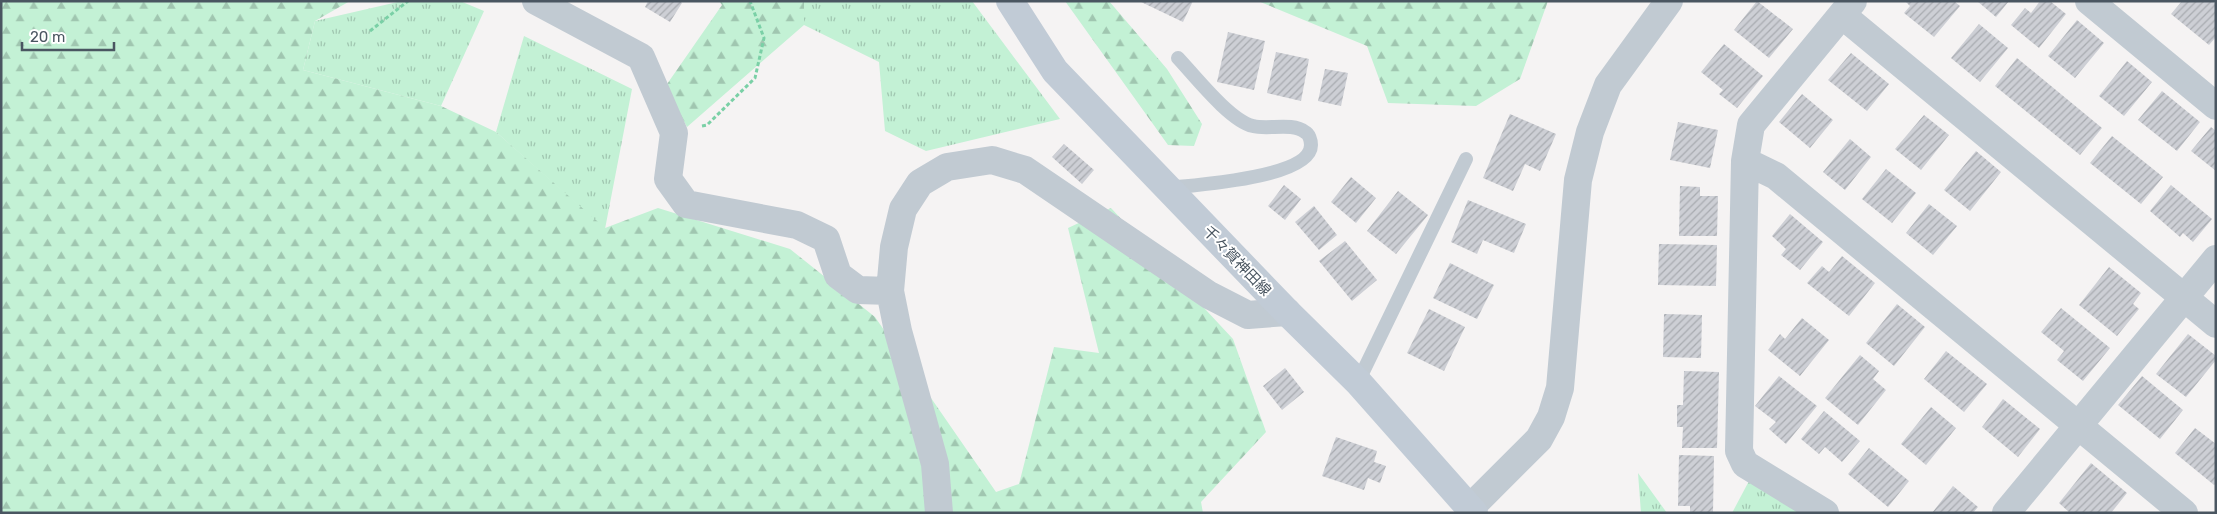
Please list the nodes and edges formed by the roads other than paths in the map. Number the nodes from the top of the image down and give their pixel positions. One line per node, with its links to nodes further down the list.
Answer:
1 (536, 1): 12 (street)
2 (1010, 1): 10 (main road, 千々賀神田線)
3 (1669, 1): 18 (street)
4 (2089, 1): 7 (street)
5 (1847, 8): 9 (street); 13 (street)
6 (1178, 58): 10 (lane)
7 (2216, 106)
8 (1466, 159): 16 (lane)
9 (1745, 161): 17 (street); 20 (street)
10 (1168, 188): 14 (main road, 千々賀神田線)
11 (2216, 259): 13 (street)
12 (890, 291): 14 (street); 19 (street)
13 (2184, 298): 15 (street); 17 (street)
14 (1287, 312): 16 (main road, 千々賀神田線)
15 (2216, 324)
16 (1358, 382): 18 (main road, 千々賀神田線)
17 (2079, 425): 21 (street); 22 (street)
18 (1472, 511)
19 (939, 513)
20 (1825, 513)
21 (2006, 513)
22 (2184, 513)

